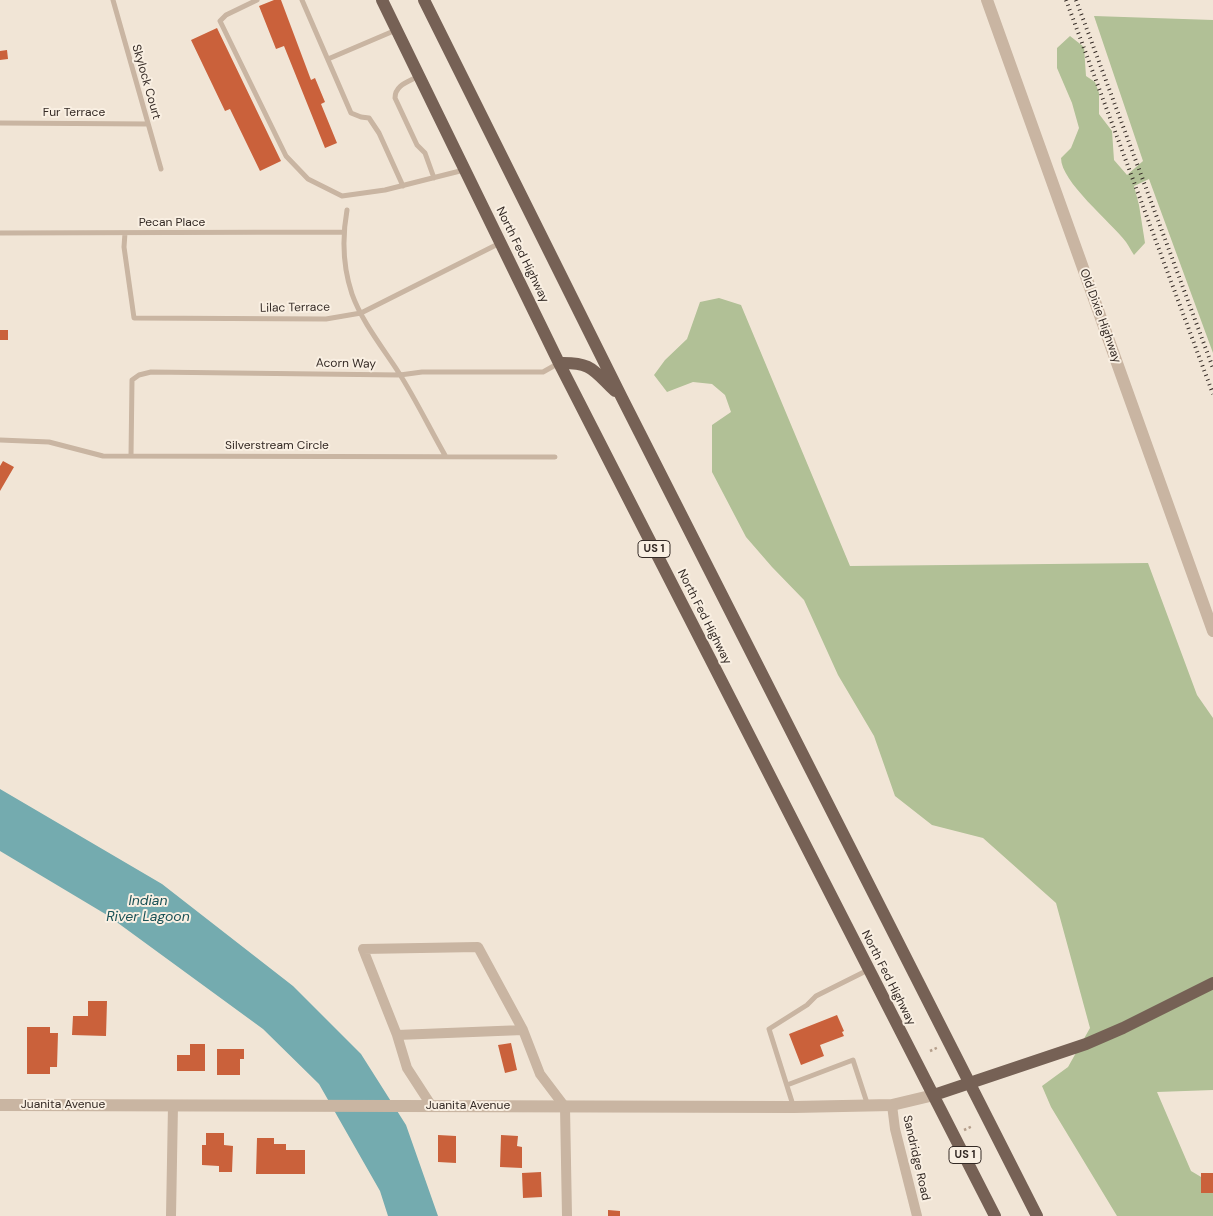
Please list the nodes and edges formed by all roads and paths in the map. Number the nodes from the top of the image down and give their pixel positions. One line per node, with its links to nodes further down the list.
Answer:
1 (113, 0): 11 (lane, Skylock Court)
2 (257, 0): 15 (lane)
3 (302, 0): 8 (lane)
4 (382, 0): 7 (main road, North Fed Highway / US 1)
5 (424, 0): 24 (main road, North Fed Highway / US 1)
6 (987, 0): 29 (street, Old Dixie Highway)
7 (397, 30): 8 (lane); 9 (main road, North Fed Highway / US 1)
8 (328, 59): 15 (lane)
9 (419, 76): 13 (main road, North Fed Highway / US 1); 14 (lane)
10 (0, 123): 11 (lane, Fur Terrace)
11 (148, 124): 12 (lane, Skylock Court)
12 (161, 169)
13 (465, 170): 14 (lane); 20 (main road, North Fed Highway / US 1)
14 (434, 178): 15 (lane)
15 (403, 186)
16 (347, 210): 17 (lane)
17 (343, 232): 19 (lane, Pecan Place); 21 (lane)
18 (0, 233): 19 (lane, Pecan Place)
19 (125, 233): 21 (lane, Lilac Terrace)
20 (500, 243): 21 (lane, Lilac Terrace); 22 (main road, North Fed Highway / US 1)
21 (361, 312): 23 (lane)
22 (559, 363): 23 (lane, Acorn Way); 24 (main road); 30 (main road, North Fed Highway / US 1)
23 (400, 375): 26 (lane, Acorn Way); 27 (lane)
24 (622, 398): 36 (main road, North Fed Highway / US 1)
25 (0, 440): 26 (lane, Silverstream Circle)
26 (131, 456): 27 (lane, Silverstream Circle)
27 (446, 456): 28 (lane, Silverstream Circle)
28 (556, 457)
29 (1213, 631)
30 (869, 970): 37 (lane); 38 (main road, North Fed Highway / US 1)
31 (1213, 983): 36 (main road)
32 (524, 1030): 33 (street); 33 (street); 43 (street)
33 (397, 1035): 42 (street)
34 (940, 1046): 35 (path)
35 (930, 1051)
36 (970, 1082): 38 (main road); 52 (main road, North Fed Highway / US 1)
37 (787, 1085): 44 (lane); 45 (lane)
38 (934, 1094): 40 (street, Juanita Avenue); 51 (main road, North Fed Highway / US 1)
39 (0, 1105): 41 (street, Juanita Avenue)
40 (892, 1105): 44 (street, Juanita Avenue); 50 (street, Sandridge Road)
41 (173, 1106): 42 (street, Juanita Avenue); 48 (street)
42 (431, 1106): 43 (street, Juanita Avenue)
43 (565, 1106): 45 (street, Juanita Avenue); 49 (street)
44 (868, 1106): 45 (street, Juanita Avenue)
45 (794, 1107)
46 (973, 1126): 47 (path)
47 (961, 1132)
48 (171, 1216)
49 (567, 1216)
50 (917, 1216)
51 (995, 1216)
52 (1038, 1216)

